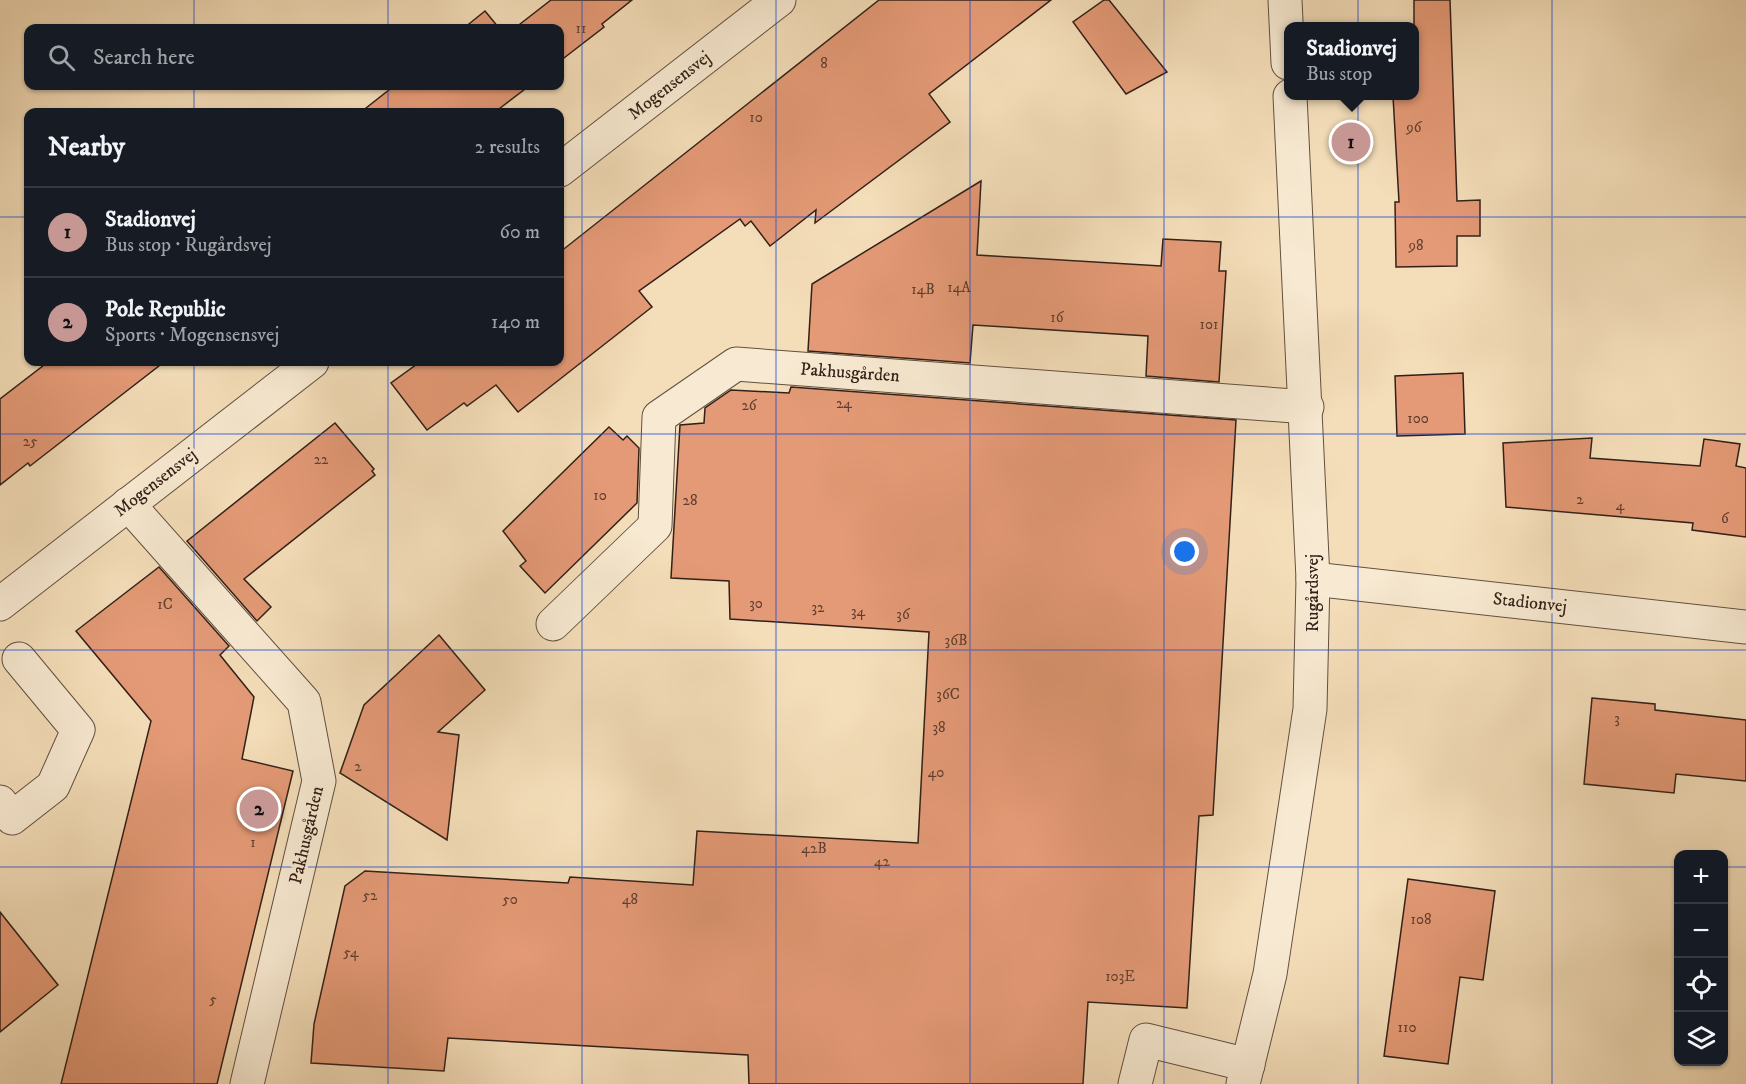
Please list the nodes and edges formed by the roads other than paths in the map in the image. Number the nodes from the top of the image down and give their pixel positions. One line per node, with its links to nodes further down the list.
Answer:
1 (779, 0): 5 (street, Mogensensvej)
2 (1285, 0): 3 (street)
3 (1286, 22)
4 (1290, 100): 7 (street, Rugårdsvej)
5 (564, 167)
6 (307, 366): 8 (street, Mogensensvej)
7 (1307, 407): 9 (street, Rugårdsvej); 11 (street, Pakhusgården)
8 (128, 504): 10 (street, Mogensensvej); 16 (street, Pakhusgården)
9 (1313, 579): 12 (street, Stadionvej); 15 (street, Rugårdsvej)
10 (0, 604)
11 (553, 624)
12 (1746, 627)
13 (19, 659): 14 (street)
14 (0, 802)
15 (1246, 1075): 17 (street)
16 (247, 1084)
17 (1135, 1084)

